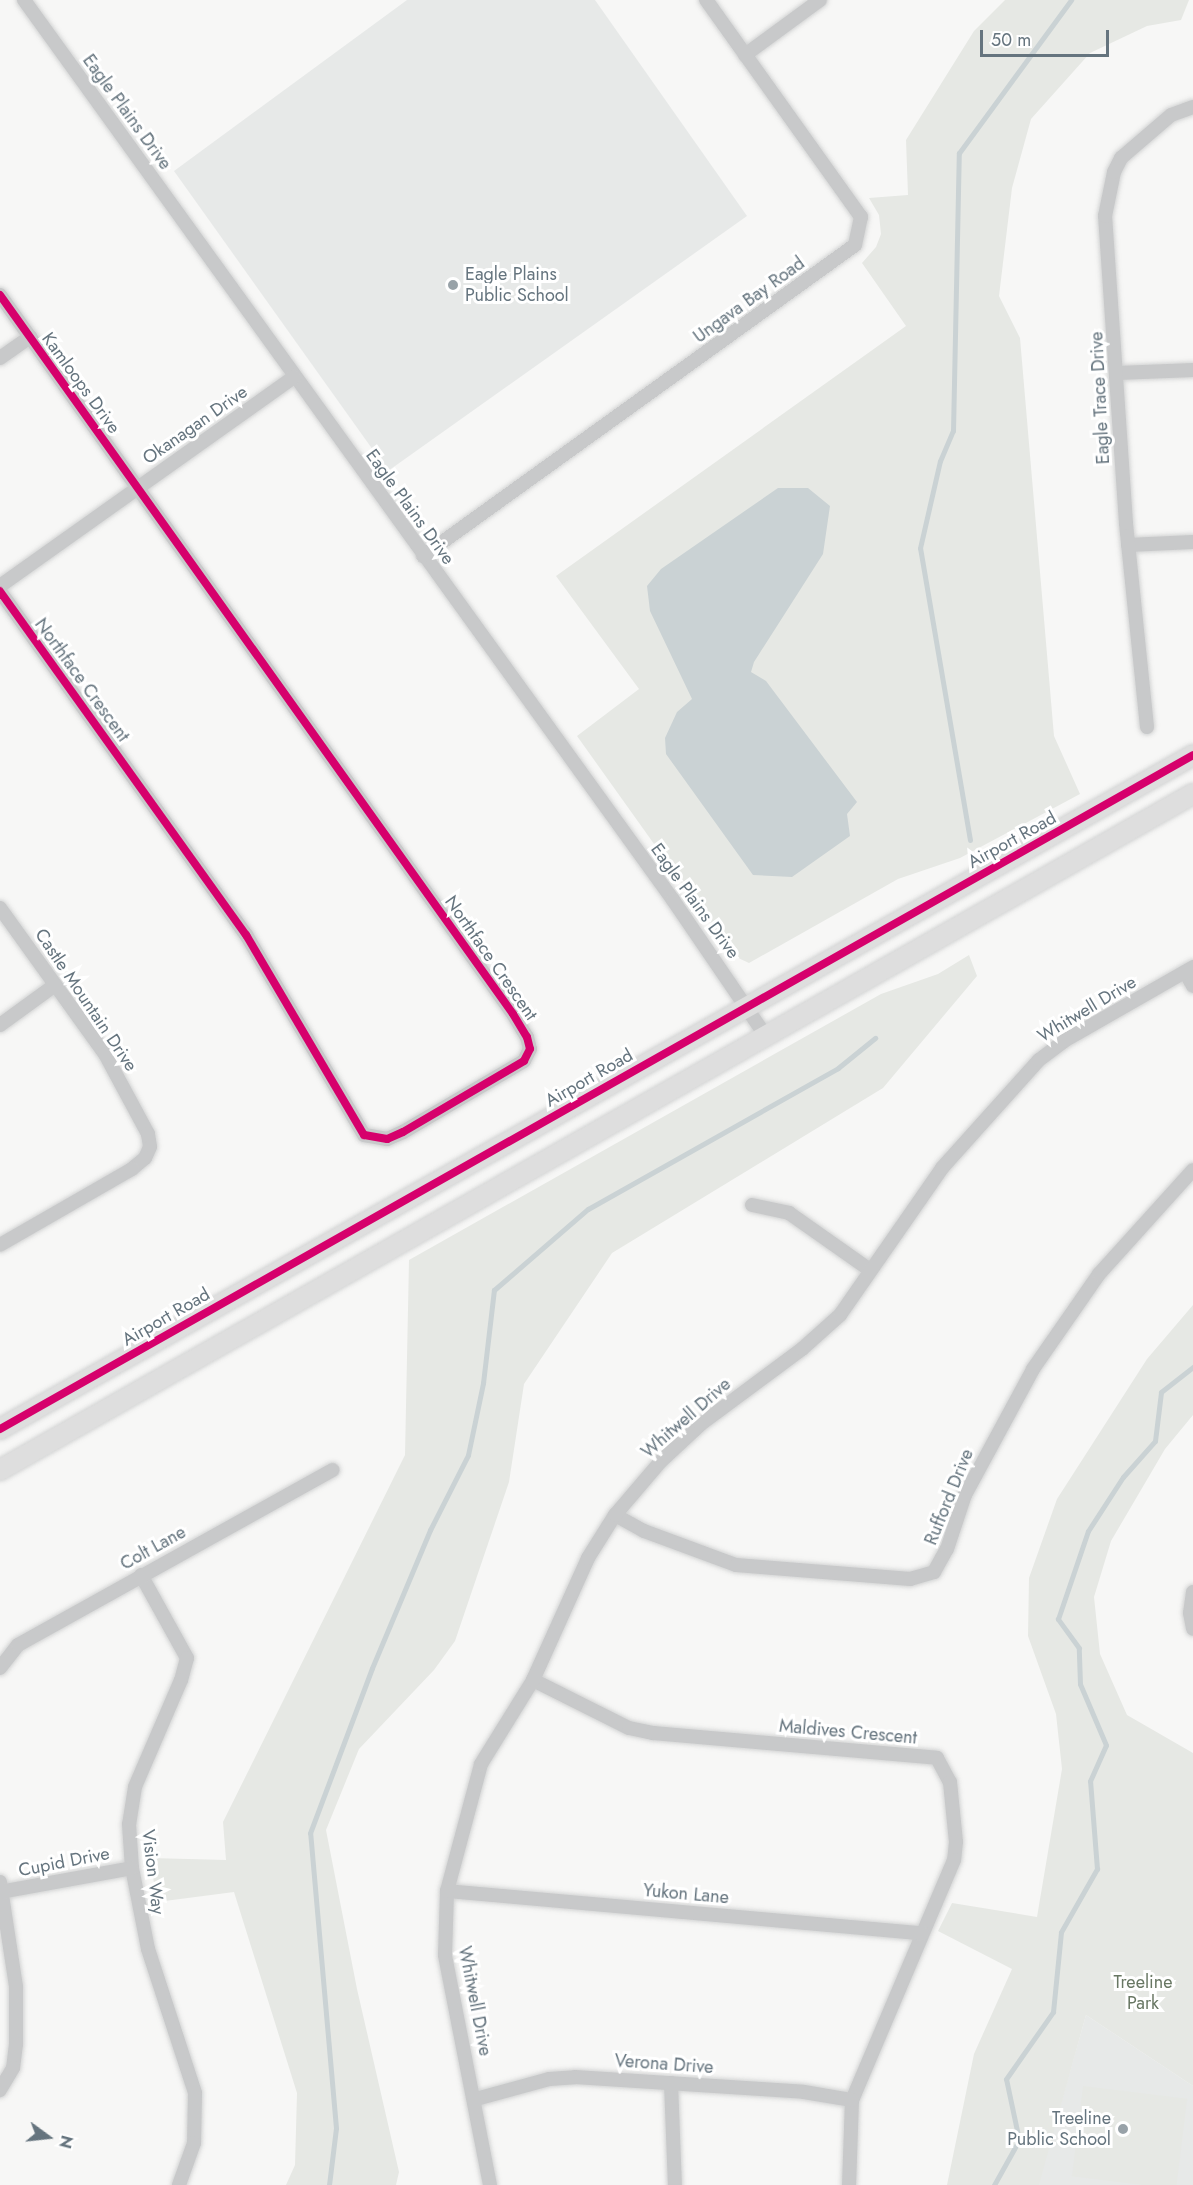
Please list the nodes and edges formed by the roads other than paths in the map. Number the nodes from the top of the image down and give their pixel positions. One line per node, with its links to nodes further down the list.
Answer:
1 (24, 0): 11 (street, Eagle Plains Drive)
2 (706, 0): 4 (street, Ungava Bay Road)
3 (820, 0): 4 (street)
4 (746, 56): 15 (street, Ungava Bay Road)
5 (1193, 107): 10 (street, Eagle Trace Drive)
6 (0, 296): 7 (street, Kamloops Drive)
7 (30, 337): 8 (street); 12 (street, Kamloops Drive)
8 (0, 358)
9 (1193, 370): 10 (street)
10 (1118, 373): 14 (street, Eagle Trace Drive)
11 (294, 377): 12 (street, Okanagan Drive); 15 (street, Eagle Plains Drive)
12 (137, 488): 16 (street, Okanagan Drive); 17 (street, Northface Crescent)
13 (1193, 542): 14 (street)
14 (1128, 545): 18 (street, Eagle Trace Drive)
15 (423, 556): 25 (street, Eagle Plains Drive)
16 (0, 586)
17 (0, 591)
18 (1147, 727)
19 (1193, 755): 25 (main road, Airport Road)
20 (1193, 794): 27 (main road)
21 (0, 908): 23 (street, Castle Mountain Drive)
22 (1189, 970): 24 (street); 31 (street, Whitwell Drive)
23 (55, 985): 26 (street); 30 (street, Castle Mountain Drive)
24 (1193, 987)
25 (746, 1006): 27 (street, Eagle Plains Drive); 32 (main road, Airport Road)
26 (0, 1025)
27 (765, 1035): 33 (main road)
28 (1193, 1170): 35 (street, Rufford Drive)
29 (752, 1205): 31 (street)
30 (0, 1245)
31 (870, 1270): 35 (street, Whitwell Drive)
32 (0, 1429)
33 (0, 1470)
34 (333, 1470): 36 (street, Colt Lane)
35 (615, 1515): 40 (street, Whitwell Drive)
36 (141, 1575): 39 (street, Colt Lane); 41 (street, Vision Way)
37 (1193, 1592): 38 (street)
38 (1193, 1629)
39 (0, 1668)
40 (533, 1680): 43 (street, Whitwell Drive); 44 (street, Maldives Crescent)
41 (132, 1868): 42 (street, Cupid Drive); 49 (street, Vision Way)
42 (1, 1889): 46 (street)
43 (447, 1891): 44 (street, Yukon Lane); 47 (street, Whitwell Drive)
44 (922, 1933): 48 (street, Maldives Crescent)
45 (671, 2083): 47 (street, Verona Drive); 48 (street, Verona Drive); 51 (street)
46 (0, 2090)
47 (476, 2099): 50 (street, Whitwell Drive)
48 (852, 2100): 52 (street, Maldives Crescent)
49 (179, 2185)
50 (490, 2185)
51 (675, 2185)
52 (849, 2185)

